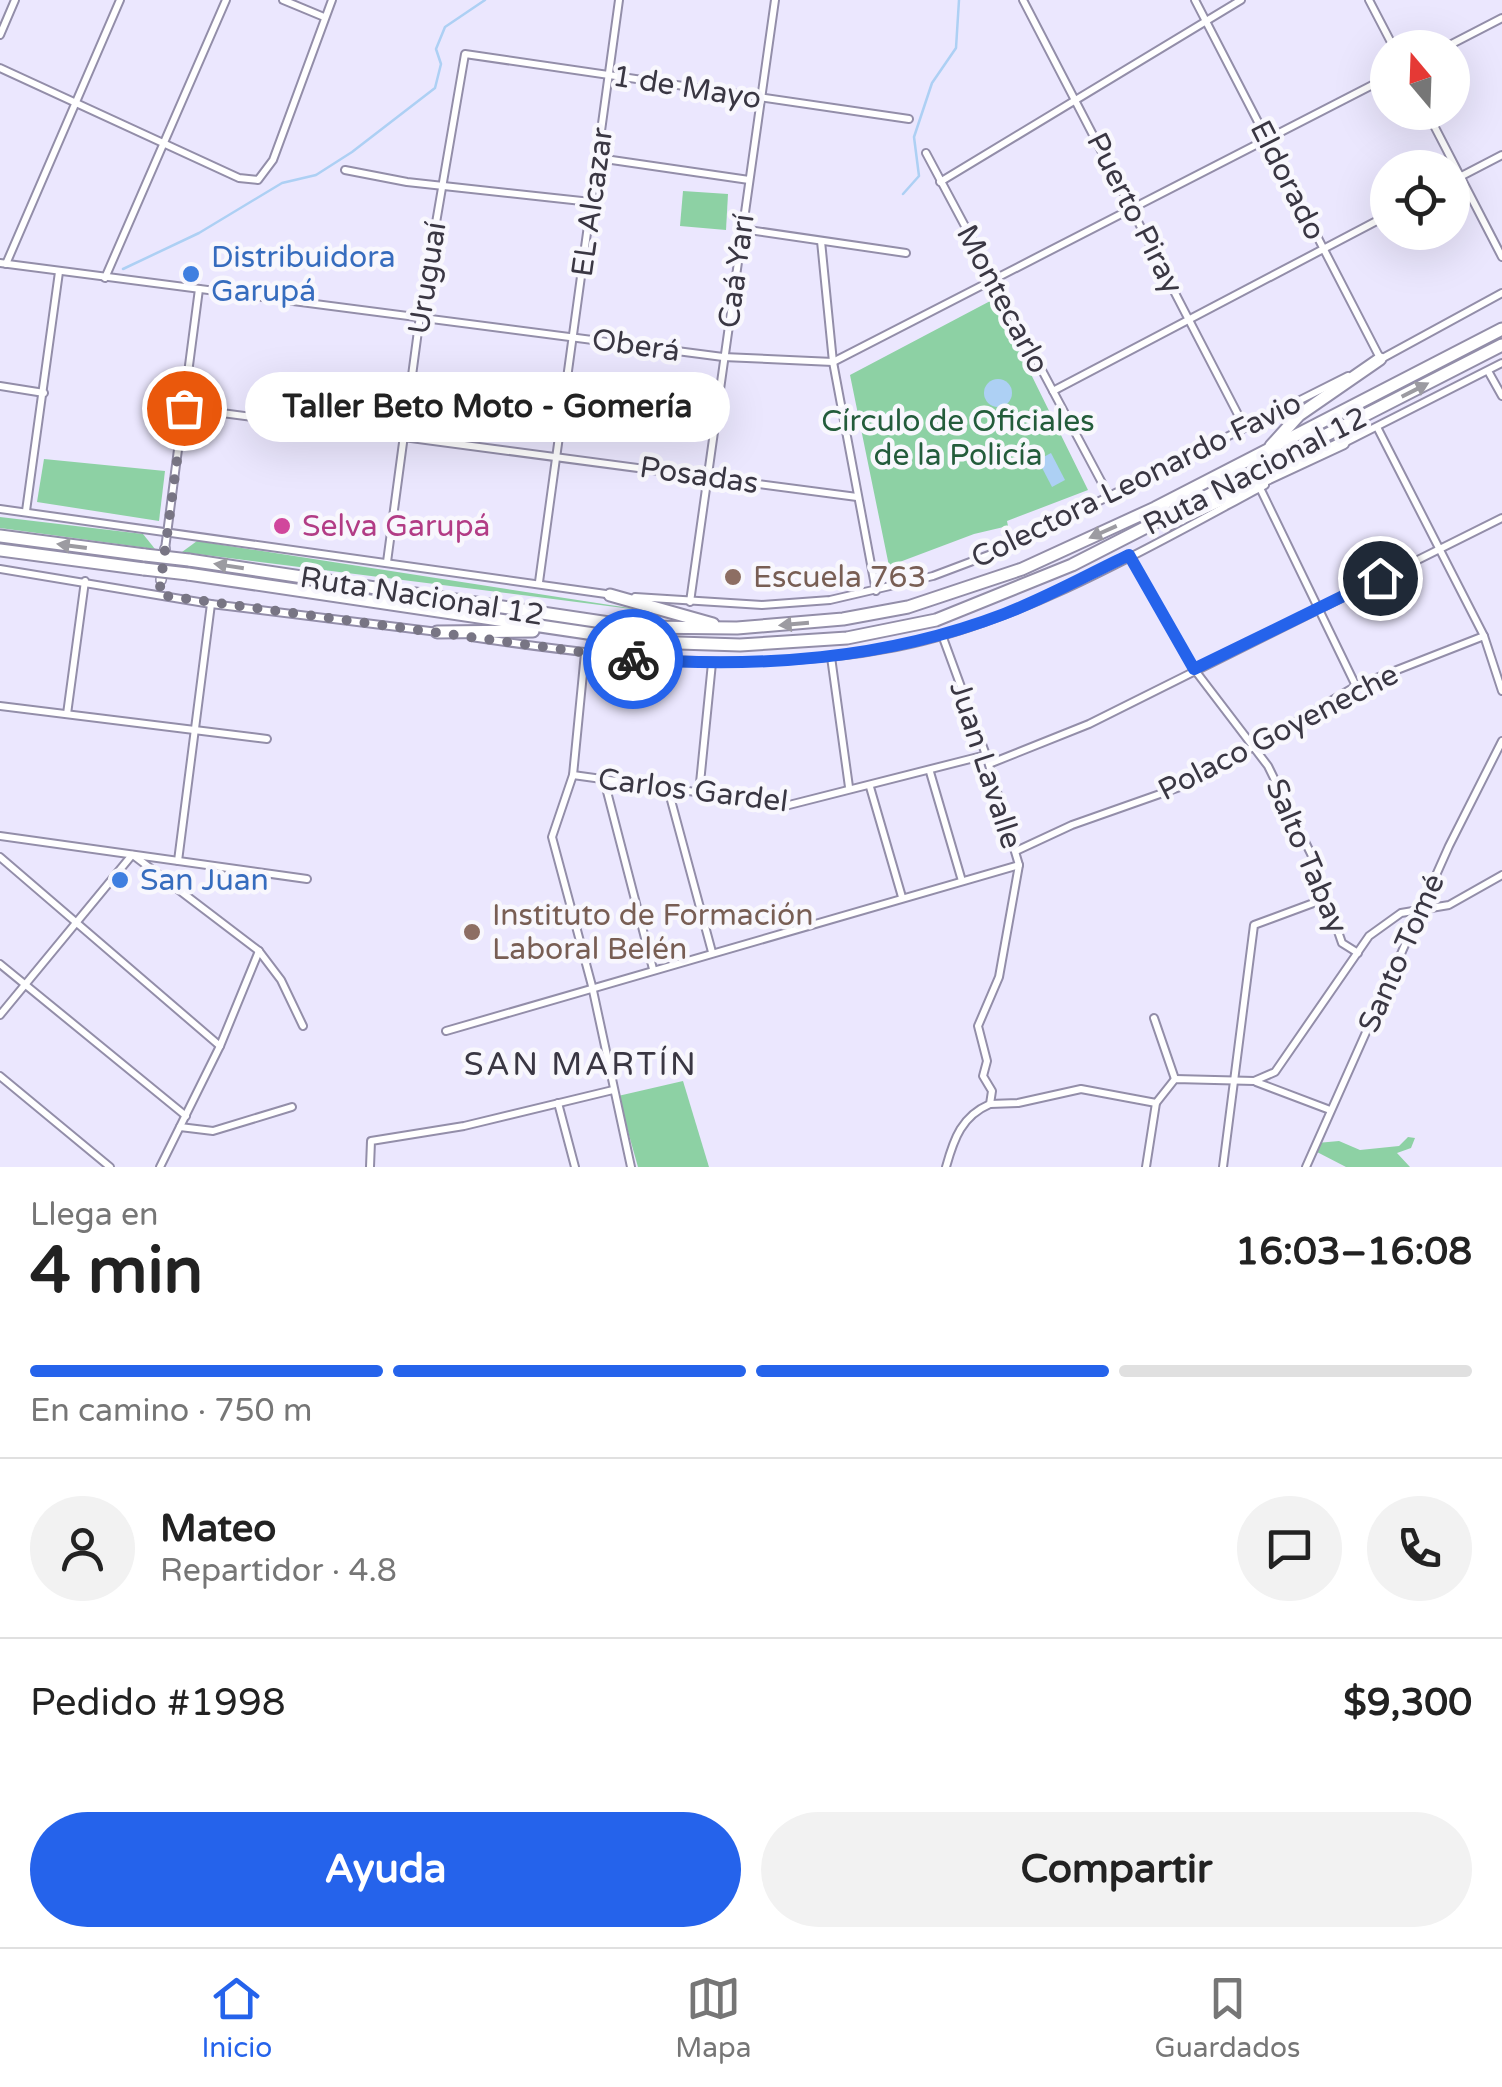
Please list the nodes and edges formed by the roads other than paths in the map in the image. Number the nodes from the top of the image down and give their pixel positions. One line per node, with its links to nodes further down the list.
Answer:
1 (16, 0): 16 (street)
2 (120, 0): 24 (street)
3 (226, 0): 27 (street)
4 (283, 0): 12 (street)
5 (332, 0): 12 (street)
6 (619, 0): 20 (street, EL Alcazar)
7 (775, 0): 22 (street, Caá Yarí)
8 (1023, 0): 23 (street, Puerto Piray)
9 (1195, 0): 14 (street, Eldorado)
10 (1241, 0): 14 (street)
11 (1369, 0): 15 (street)
12 (324, 18): 27 (street)
13 (1502, 18): 17 (street)
14 (1206, 22): 23 (street); 26 (street, Eldorado)
15 (1385, 30)
16 (0, 35)
17 (1470, 35)
18 (465, 54): 20 (street, 1 de Mayo); 35 (street, Uruguaí)
19 (0, 68): 24 (street)
20 (608, 75): 22 (street, 1 de Mayo); 30 (street, EL Alcazar)
21 (1370, 86): 26 (street, Oberá)
22 (761, 98): 25 (street, 1 de Mayo); 33 (street, Caá Yarí)
23 (1077, 102): 34 (street); 38 (street, Puerto Piray)
24 (76, 104): 27 (street); 45 (street)
25 (909, 119)
26 (1266, 139): 38 (street, Oberá); 42 (street, Eldorado)
27 (164, 142): 47 (street)
28 (926, 153): 34 (street, Montecarlo)
29 (1502, 155): 32 (street)
30 (598, 158): 33 (street); 36 (street, EL Alcazar)
31 (345, 170): 35 (street)
32 (1470, 172)
33 (749, 180): 40 (street, Caá Yarí)
34 (940, 182): 48 (street, Montecarlo)
35 (442, 184): 36 (street); 51 (street, Uruguaí)
36 (591, 202): 54 (street, EL Alcazar)
37 (1470, 203): 44 (street)
38 (1132, 208): 48 (street, Oberá); 52 (street, Puerto Piray)
39 (1370, 225): 42 (street)
40 (742, 230): 41 (street); 56 (street, Caá Yarí)
41 (822, 241): 43 (street); 58 (street)
42 (1324, 249): 52 (street); 57 (street, Eldorado)
43 (906, 253)
44 (1502, 257)
45 (3, 263): 46 (street, Oberá)
46 (59, 272): 47 (street, Oberá); 63 (street)
47 (105, 278): 49 (street, Oberá)
48 (994, 279): 58 (street, Oberá); 62 (street, Montecarlo)
49 (199, 289): 51 (street, Oberá); 65 (street)
50 (1502, 293): 57 (street, Colectora Leonardo Favio)
51 (420, 316): 54 (street, Oberá); 68 (street, Uruguaí)
52 (1189, 320): 62 (street); 67 (street, Puerto Piray)
53 (1502, 329): 70 (highway, Ruta Nacional 12)
54 (574, 337): 56 (street, Oberá); 71 (street, EL Alcazar)
55 (1502, 345): 81 (highway, Ruta Nacional 12, one-way to 55)
56 (723, 357): 58 (street, Oberá); 72 (street, Caá Yarí)
57 (1380, 359): 67 (street, Colectora Leonardo Favio); 70 (highway)
58 (833, 362): 74 (street)
59 (1502, 363): 60 (street)
60 (1488, 370): 64 (street); 66 (street)
61 (0, 386): 63 (street)
62 (1053, 391): 75 (street, Montecarlo)
63 (44, 393): 77 (street)
64 (1502, 396)
65 (184, 408): 68 (street, Posadas); 79 (street)
66 (1377, 427): 69 (street); 84 (street)
67 (1245, 428): 75 (street, Colectora Leonardo Favio)
68 (406, 436): 71 (street, Posadas); 87 (street, Uruguaí)
69 (1343, 443): 73 (street); 81 (highway)
70 (1266, 452): 99 (highway, Ruta Nacional 12, one-way to 99)
71 (557, 456): 72 (street, Posadas); 92 (street, EL Alcazar)
72 (706, 476): 74 (street, Posadas); 96 (street, Caá Yarí)
73 (1260, 488): 85 (street); 98 (street)
74 (857, 496): 93 (street)
75 (1110, 496): 93 (street, Colectora Leonardo Favio)
76 (0, 508): 77 (street)
77 (26, 512): 79 (street)
78 (1502, 518): 84 (street, Carlos Gardel)
79 (167, 531): 82 (street); 87 (street)
80 (0, 536): 86 (highway, Ruta Nacional 12, one-way to 80)
81 (1111, 546): 101 (highway, Ruta Nacional 12)
82 (165, 549): 90 (street)
83 (0, 550): 86 (highway, Ruta Nacional 12)
84 (1439, 550): 98 (street, Carlos Gardel); 103 (street)
85 (1129, 555): 102 (street); 108 (street, Salto Tabay)
86 (144, 562): 88 (highway, Ruta Nacional 12, bridge)
87 (387, 562): 92 (street)
88 (188, 567): 99 (highway, Ruta Nacional 12, one-way to 88); 101 (highway, Ruta Nacional 12)
89 (0, 569): 91 (street)
90 (161, 580): 94 (street)
91 (85, 581): 94 (street); 112 (street)
92 (539, 582): 95 (street)
93 (876, 591): 96 (street, Colectora Leonardo Favio)
94 (159, 595): 97 (street)
95 (610, 595): 96 (street, Colectora Leonardo Favio); 99 (highway)
96 (690, 602)
97 (212, 604): 100 (street); 113 (street)
98 (1320, 606): 108 (street, Carlos Gardel); 109 (street)
99 (737, 628)
100 (437, 632): 101 (highway); 104 (street)
101 (590, 632)
102 (942, 635): 105 (street); 117 (street, Juan Lavalle)
103 (1484, 636): 106 (street); 109 (street, Polaco Goyeneche)
104 (585, 652): 107 (street); 119 (street)
105 (830, 657): 107 (street); 121 (street)
106 (1499, 662): 110 (street)
107 (712, 663): 124 (street)
108 (1194, 669): 116 (street, Salto Tabay); 117 (street, Carlos Gardel)
109 (1356, 686): 116 (street, Polaco Goyeneche)
110 (1502, 691)
111 (0, 706): 112 (street)
112 (67, 714): 113 (street)
113 (196, 730): 114 (street); 129 (street)
114 (267, 739)
115 (1502, 741): 136 (street, Santo Tomé)
116 (1252, 748): 126 (street, Polaco Goyeneche); 135 (street, Salto Tabay)
117 (988, 760): 118 (street, Carlos Gardel); 126 (street, Juan Lavalle)
118 (930, 772): 122 (street, Carlos Gardel); 133 (street)
119 (572, 775): 120 (street, Carlos Gardel); 144 (street)
120 (604, 780): 123 (street, Carlos Gardel); 142 (street)
121 (849, 787): 122 (street, Carlos Gardel); 124 (street, Carlos Gardel)
122 (870, 787): 134 (street)
123 (668, 789): 124 (street, Carlos Gardel); 139 (street)
124 (699, 793)
125 (0, 836): 127 (street)
126 (1016, 851): 130 (street, Juan Lavalle)
127 (132, 855): 129 (street); 137 (street); 138 (street)
128 (0, 857): 137 (street)
129 (178, 861): 132 (street)
130 (1019, 865): 133 (street); 157 (street, Juan Lavalle)
131 (1502, 875): 136 (street)
132 (306, 879)
133 (962, 881): 134 (street)
134 (902, 897): 139 (street)
135 (1327, 898): 140 (street, Salto Tabay); 152 (street)
136 (1420, 912): 140 (street); 159 (street, Santo Tomé)
137 (76, 922): 143 (street); 149 (street)
138 (260, 951): 147 (street); 149 (street)
139 (712, 952): 142 (street)
140 (1358, 953): 153 (street)
141 (0, 964): 143 (street)
142 (653, 969): 144 (street)
143 (25, 985): 145 (street); 160 (street)
144 (592, 986): 148 (street); 154 (street)
145 (0, 1015)
146 (1154, 1018): 151 (street)
147 (303, 1026)
148 (446, 1031)
149 (220, 1046): 160 (street)
150 (0, 1076): 162 (street)
151 (1176, 1078): 152 (street); 156 (street)
152 (1237, 1080): 153 (street); 169 (street)
153 (1254, 1081): 159 (street)
154 (613, 1090): 155 (street); 166 (street)
155 (558, 1103): 164 (street); 165 (street)
156 (1156, 1103): 157 (street); 168 (street)
157 (990, 1104): 167 (street)
158 (292, 1106): 161 (street)
159 (1330, 1110): 170 (street, Santo Tomé)
160 (186, 1116): 161 (street)
161 (180, 1127): 163 (street)
162 (110, 1167)
163 (160, 1167)
164 (370, 1167)
165 (575, 1167)
166 (631, 1167)
167 (946, 1167)
168 (1146, 1167)
169 (1223, 1167)
170 (1306, 1167)

